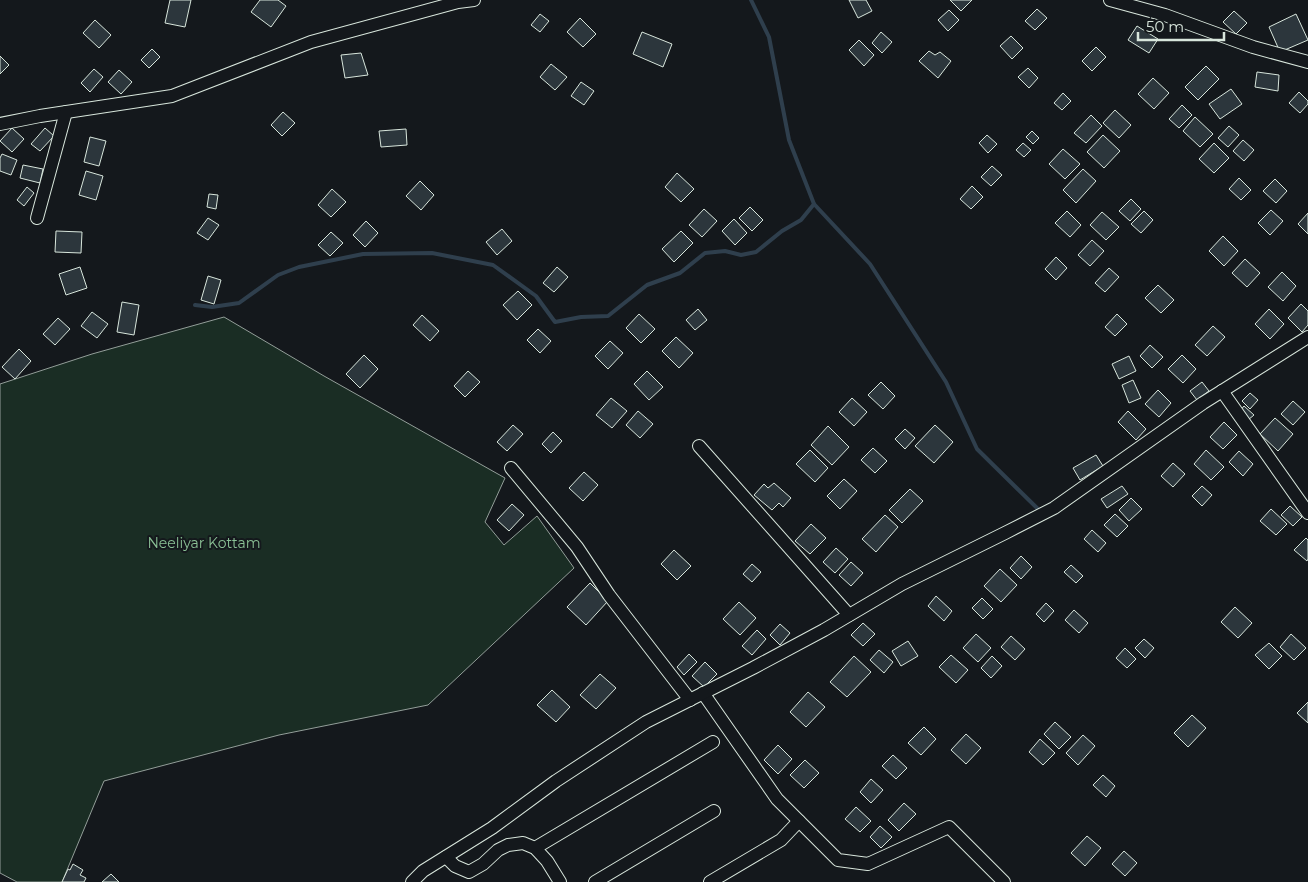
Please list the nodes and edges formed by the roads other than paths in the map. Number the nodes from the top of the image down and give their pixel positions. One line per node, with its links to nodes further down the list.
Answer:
1 (474, 0): 4 (street)
2 (1110, 0): 3 (street)
3 (1308, 62)
4 (66, 112): 5 (street); 6 (street)
5 (0, 124)
6 (36, 218)
7 (1308, 338): 8 (street)
8 (1222, 392): 11 (street); 12 (street)
9 (699, 446): 12 (street)
10 (511, 468): 14 (street)
11 (1308, 513)
12 (849, 615): 13 (street)
13 (703, 693): 14 (street); 17 (street)
14 (690, 700): 19 (street)
15 (713, 742): 18 (street)
16 (714, 811): 22 (street)
17 (799, 821): 23 (street); 24 (street)
18 (535, 848): 19 (street); 21 (street)
19 (446, 857): 20 (street)
20 (412, 882)
21 (560, 882)
22 (595, 882)
23 (710, 882)
24 (1004, 882)

